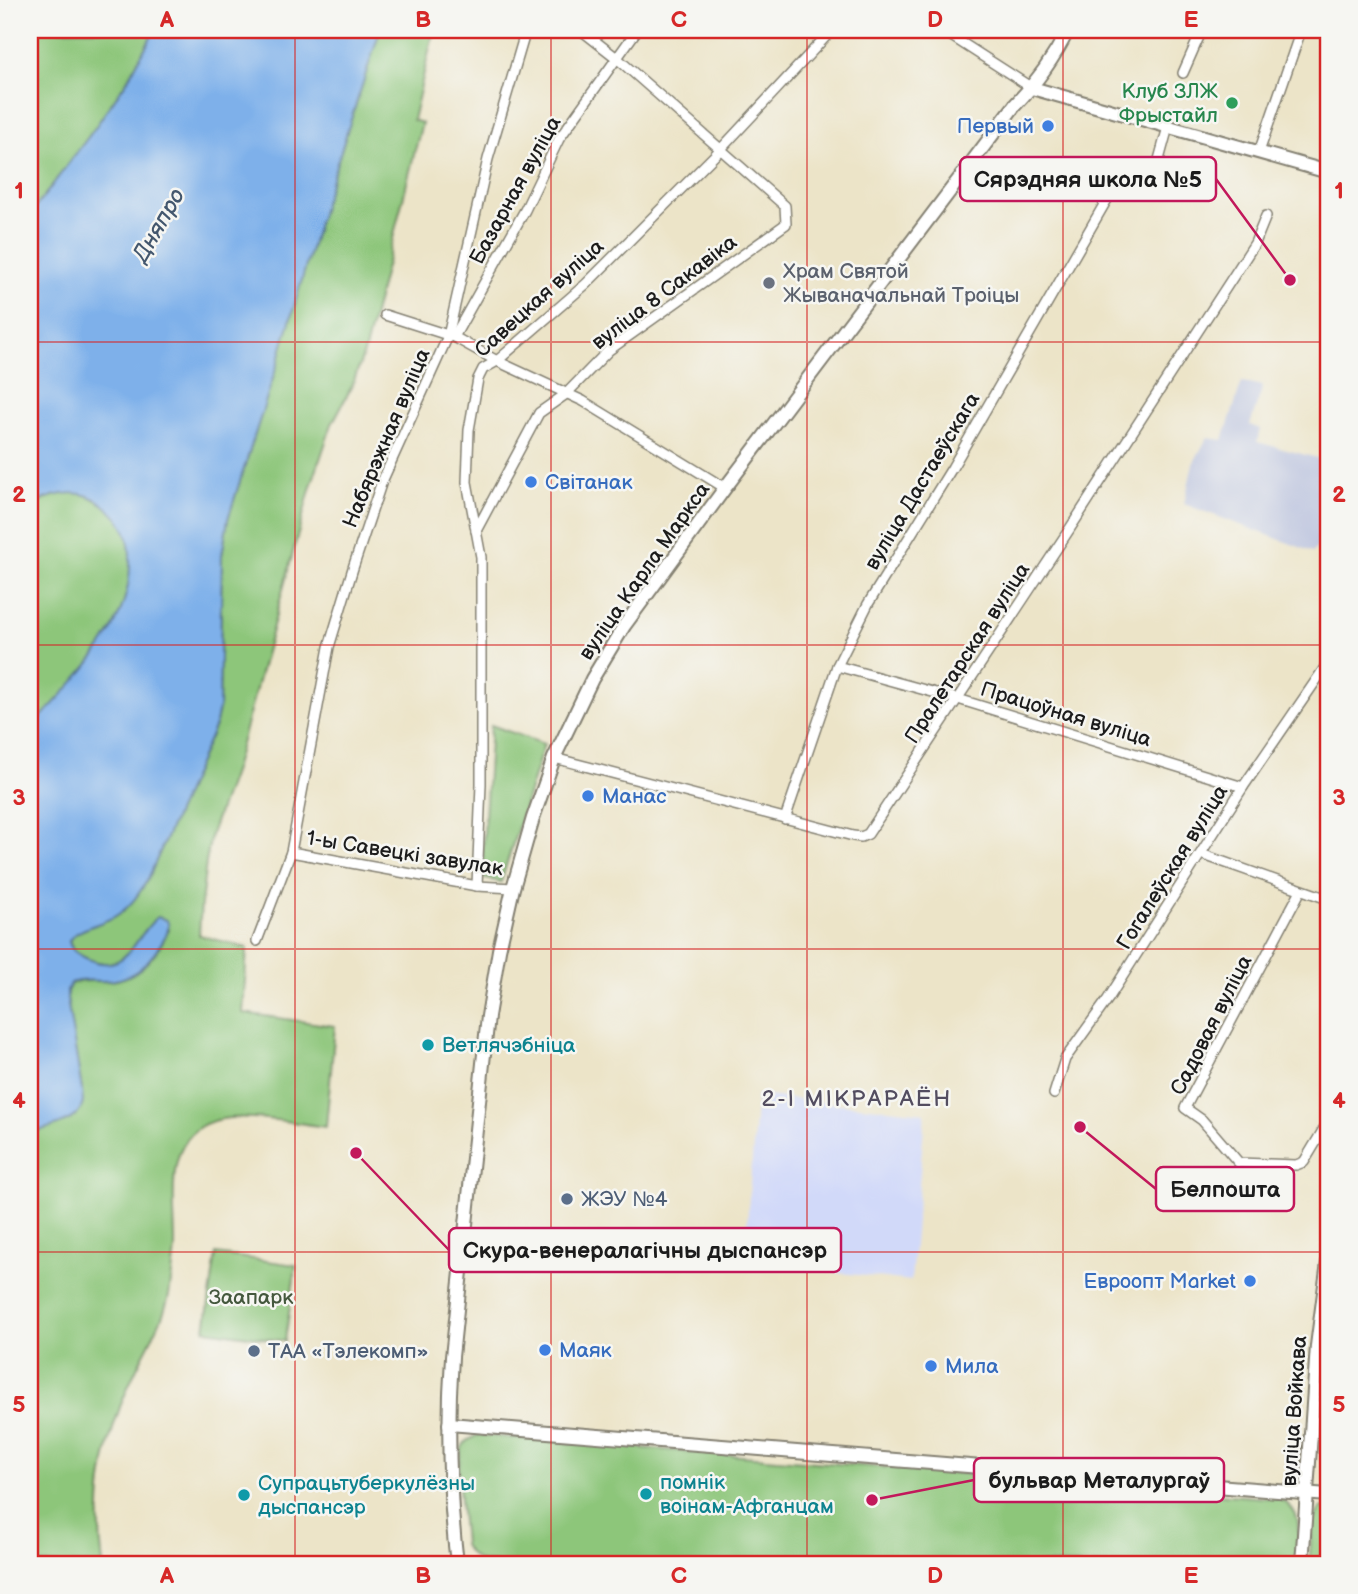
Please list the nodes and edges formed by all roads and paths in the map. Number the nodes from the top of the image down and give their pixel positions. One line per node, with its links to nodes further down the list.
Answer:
1 (526, 30): 18 (street, Набярэжная вуліца)
2 (581, 30): 9 (street)
3 (637, 30): 9 (street, Базарная вуліца)
4 (832, 30): 13 (street, Савецкая вуліца)
5 (942, 30): 11 (street)
6 (1068, 30): 11 (main road, вуліца Карла Маркса)
7 (1202, 30): 10 (street)
8 (1301, 30): 14 (street)
9 (618, 59): 13 (street); 18 (street, Базарная вуліца)
10 (1183, 73)
11 (1031, 88): 12 (main road); 21 (main road, вуліца Карла Маркса)
12 (1168, 127): 14 (main road); 24 (street, вуліца Дастаеўскага)
13 (720, 150): 19 (street, Савецкая вуліца); 20 (street, вуліца 8 Сакавіка)
14 (1259, 152): 15 (main road)
15 (1328, 172)
16 (1266, 216): 25 (street, Пралетарская вуліца)
17 (385, 315): 18 (street)
18 (451, 336): 19 (street); 29 (street, Набярэжная вуліца)
19 (497, 361): 20 (street); 22 (street, Савецкая вуліца)
20 (566, 394): 21 (street); 22 (street, вуліца 8 Сакавіка)
21 (725, 488): 26 (main road, вуліца Карла Маркса)
22 (476, 531): 31 (street, Савецкая вуліца)
23 (1328, 663): 27 (street, Гогалеўская вуліца)
24 (837, 666): 25 (street, Працоўная вуліца); 28 (street, вуліца Дастаеўскага)
25 (958, 699): 27 (street, Працоўная вуліца); 28 (street, Пралетарская вуліца)
26 (554, 758): 28 (street, Пралетарская вуліца); 32 (main road, вуліца Карла Маркса)
27 (1243, 787): 30 (street, Гогалеўская вуліца)
28 (785, 818)
29 (291, 852): 31 (street, 1-ы Савецкі завулак); 35 (street, Набярэжная вуліца)
30 (1201, 854): 33 (street); 36 (street, Гогалеўская вуліца)
31 (477, 886): 32 (street, 1-ы Савецкі завулак)
32 (513, 888): 39 (main road, вуліца Карла Маркса)
33 (1301, 890): 34 (street); 37 (street, Садовая вуліца)
34 (1328, 899)
35 (257, 941)
36 (1054, 1094)
37 (1328, 1122)
38 (1328, 1262): 40 (main road, вуліца Войкава)
39 (449, 1424): 40 (main road); 42 (main road, вуліца Карла Маркса)
40 (1308, 1494): 41 (main road); 43 (main road, вуліца Войкава)
41 (1328, 1495)
42 (457, 1564)
43 (1302, 1564)

